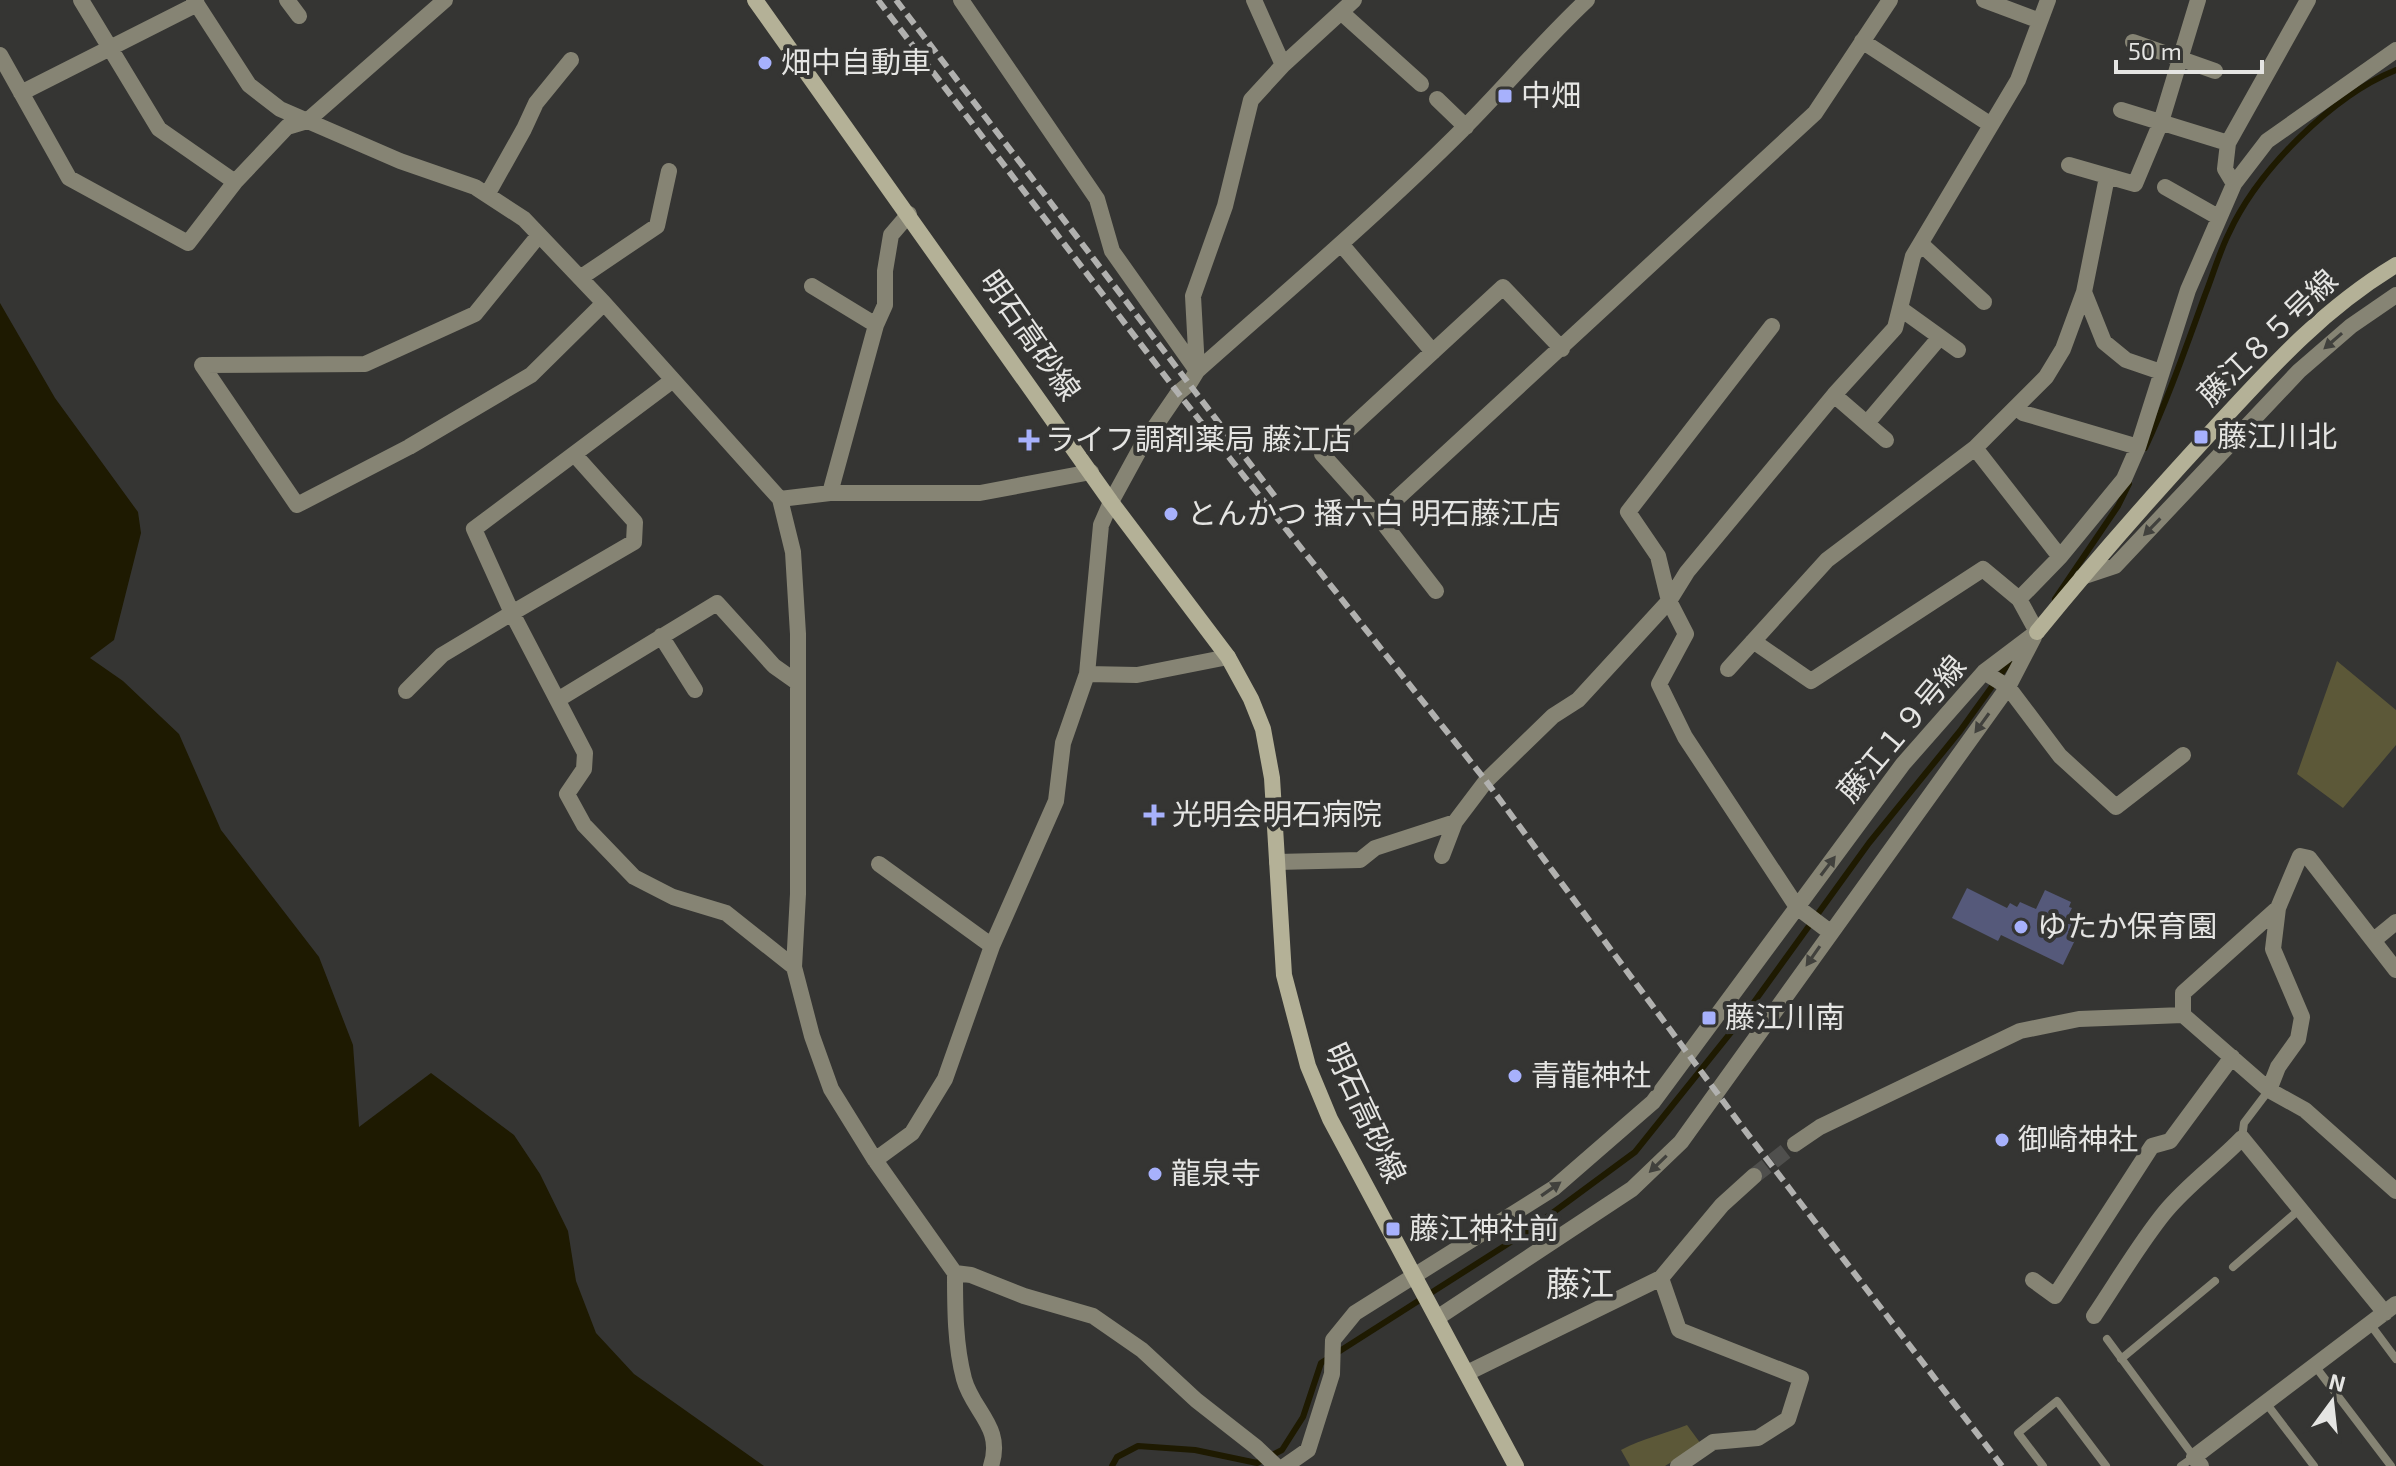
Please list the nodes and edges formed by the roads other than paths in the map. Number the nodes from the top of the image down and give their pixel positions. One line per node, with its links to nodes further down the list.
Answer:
1 (81, 0): 20 (street)
2 (287, 0): 16 (street)
3 (445, 0): 31 (street)
4 (755, 0): 43 (main road, 明石高砂線)
5 (961, 0): 62 (street)
6 (1254, 0): 25 (street)
7 (1354, 0): 15 (street)
8 (1587, 0): 34 (street)
9 (1890, 0): 18 (street)
10 (1984, 0): 17 (street)
11 (2048, 0): 17 (street)
12 (2198, 0): 23 (street)
13 (2308, 0): 35 (street)
14 (195, 2): 20 (street); 31 (street)
15 (1342, 13): 25 (street); 27 (street)
16 (299, 16)
17 (2040, 21): 33 (street)
18 (1862, 41): 33 (street); 59 (street)
19 (2133, 42): 23 (street)
20 (110, 48): 28 (street); 39 (street)
21 (2396, 50): 40 (street)
22 (0, 55): 28 (street)
23 (2180, 58): 26 (street); 32 (street)
24 (571, 60): 42 (street)
25 (1283, 65): 62 (street)
26 (2215, 71)
27 (1421, 84)
28 (21, 93): 39 (street)
29 (1437, 99): 34 (street)
30 (2121, 110): 32 (street)
31 (307, 121): 39 (street); 42 (street)
32 (2161, 122): 35 (street); 38 (street)
33 (1991, 125): 47 (street)
34 (1466, 127): 46 (street)
35 (2228, 143): 40 (street)
36 (2069, 165): 38 (street)
37 (669, 171): 49 (street)
38 (2107, 177): 51 (street)
39 (235, 182)
40 (2234, 184): 44 (street)
41 (2165, 187): 44 (street)
42 (487, 195): 45 (street)
43 (909, 214): 56 (street); 72 (main road, 明石高砂線)
44 (2218, 217): 63 (street)
45 (539, 235): 49 (street); 54 (street)
46 (1341, 244): 61 (street); 62 (street)
47 (1921, 244): 53 (street); 55 (street)
48 (2396, 265): 78 (main road, 藤江８５号線)
49 (580, 278): 54 (street)
50 (812, 286): 56 (street)
51 (2084, 292): 63 (street); 66 (street)
52 (2396, 295): 78 (street, one-way to 78)
53 (1984, 302)
54 (604, 303): 64 (street)
55 (1901, 309): 58 (street); 65 (street)
56 (876, 325): 73 (street)
57 (1772, 326): 81 (street)
58 (1940, 337): 60 (street); 67 (street)
59 (1562, 349): 61 (street); 76 (street)
60 (1958, 350)
61 (1433, 352): 76 (street)
62 (1197, 371): 75 (street)
63 (2161, 372): 69 (street)
64 (673, 380): 71 (street); 74 (street)
65 (1834, 395): 67 (street); 81 (street)
66 (2016, 407): 69 (street); 70 (street)
67 (1867, 423): 68 (street)
68 (1886, 440)
69 (2138, 447): 77 (street)
70 (1975, 448): 77 (street); 85 (street)
71 (574, 454): 82 (street); 82 (street)
72 (1091, 472): 73 (street); 75 (main road, 明石高砂線)
73 (830, 493): 74 (street)
74 (780, 499): 90 (street)
75 (1111, 502): 86 (main road, 明石高砂線); 89 (street)
76 (1378, 516): 79 (street)
77 (2060, 557): 80 (street)
78 (2082, 577): 83 (main road, 藤江８５号線)
79 (1436, 591)
80 (2019, 599): 83 (street); 85 (street)
81 (1669, 601): 96 (street); 100 (street)
82 (512, 613): 93 (street); 94 (street)
83 (2037, 632): 88 (street, 藤江１９号線); 91 (street)
84 (661, 636): 90 (street); 92 (street); 94 (street)
85 (1753, 641): 87 (street)
86 (1228, 657): 89 (street); 98 (main road, 明石高砂線)
87 (1728, 669)
88 (1984, 672): 91 (street); 100 (street, 藤江１９号線, one-way to 88)
89 (1087, 674): 105 (street)
90 (798, 683): 106 (street)
91 (2008, 687): 95 (street); 103 (street, one-way to 103)
92 (695, 690)
93 (406, 691)
94 (559, 699): 106 (street)
95 (2183, 755)
96 (1455, 822): 97 (street); 98 (street)
97 (1442, 856)
98 (1277, 862): 121 (main road, 明石高砂線)
99 (879, 864): 105 (street)
100 (1797, 907): 103 (street); 121 (street, 藤江１９号線, one-way to 100)
101 (2278, 908): 104 (street); 108 (street); 110 (street)
102 (2396, 922): 104 (street)
103 (1830, 932): 124 (street, one-way to 124)
104 (2374, 940): 107 (street)
105 (992, 946): 113 (street)
106 (794, 967): 113 (street)
107 (2396, 970)
108 (2183, 1015): 109 (street); 112 (street)
109 (2232, 1057): 110 (street); 120 (street)
110 (2269, 1090): 111 (lane); 115 (street)
111 (2242, 1138): 116 (street); 125 (street)
112 (1795, 1144)
113 (875, 1160): 118 (street)
114 (1754, 1176): 119 (street)
115 (2396, 1191)
116 (2300, 1209): 117 (lane); 123 (street)
117 (2233, 1267)
118 (955, 1273): 134 (street); 135 (street)
119 (1661, 1278): 131 (street); 138 (street)
120 (2033, 1280)
121 (1417, 1281): 124 (main road, 明石高砂線); 136 (street, 藤江１９号線)
122 (2215, 1281): 128 (lane)
123 (2391, 1308): 126 (street)
124 (1434, 1313): 131 (main road, 明石高砂線)
125 (2094, 1316)
126 (2370, 1324): 129 (lane); 130 (street)
127 (2107, 1339): 128 (lane)
128 (2121, 1359): 133 (lane)
129 (2396, 1359)
130 (2315, 1365): 132 (street); 142 (lane)
131 (1467, 1373): 137 (main road, 明石高砂線)
132 (2266, 1402): 133 (street); 141 (lane)
133 (2192, 1463)
134 (991, 1466)
135 (1276, 1466)
136 (1285, 1466)
137 (1516, 1466)
138 (1678, 1466)
139 (2043, 1466): 140 (lane)
140 (2106, 1466)
141 (2314, 1466)
142 (2391, 1466)

